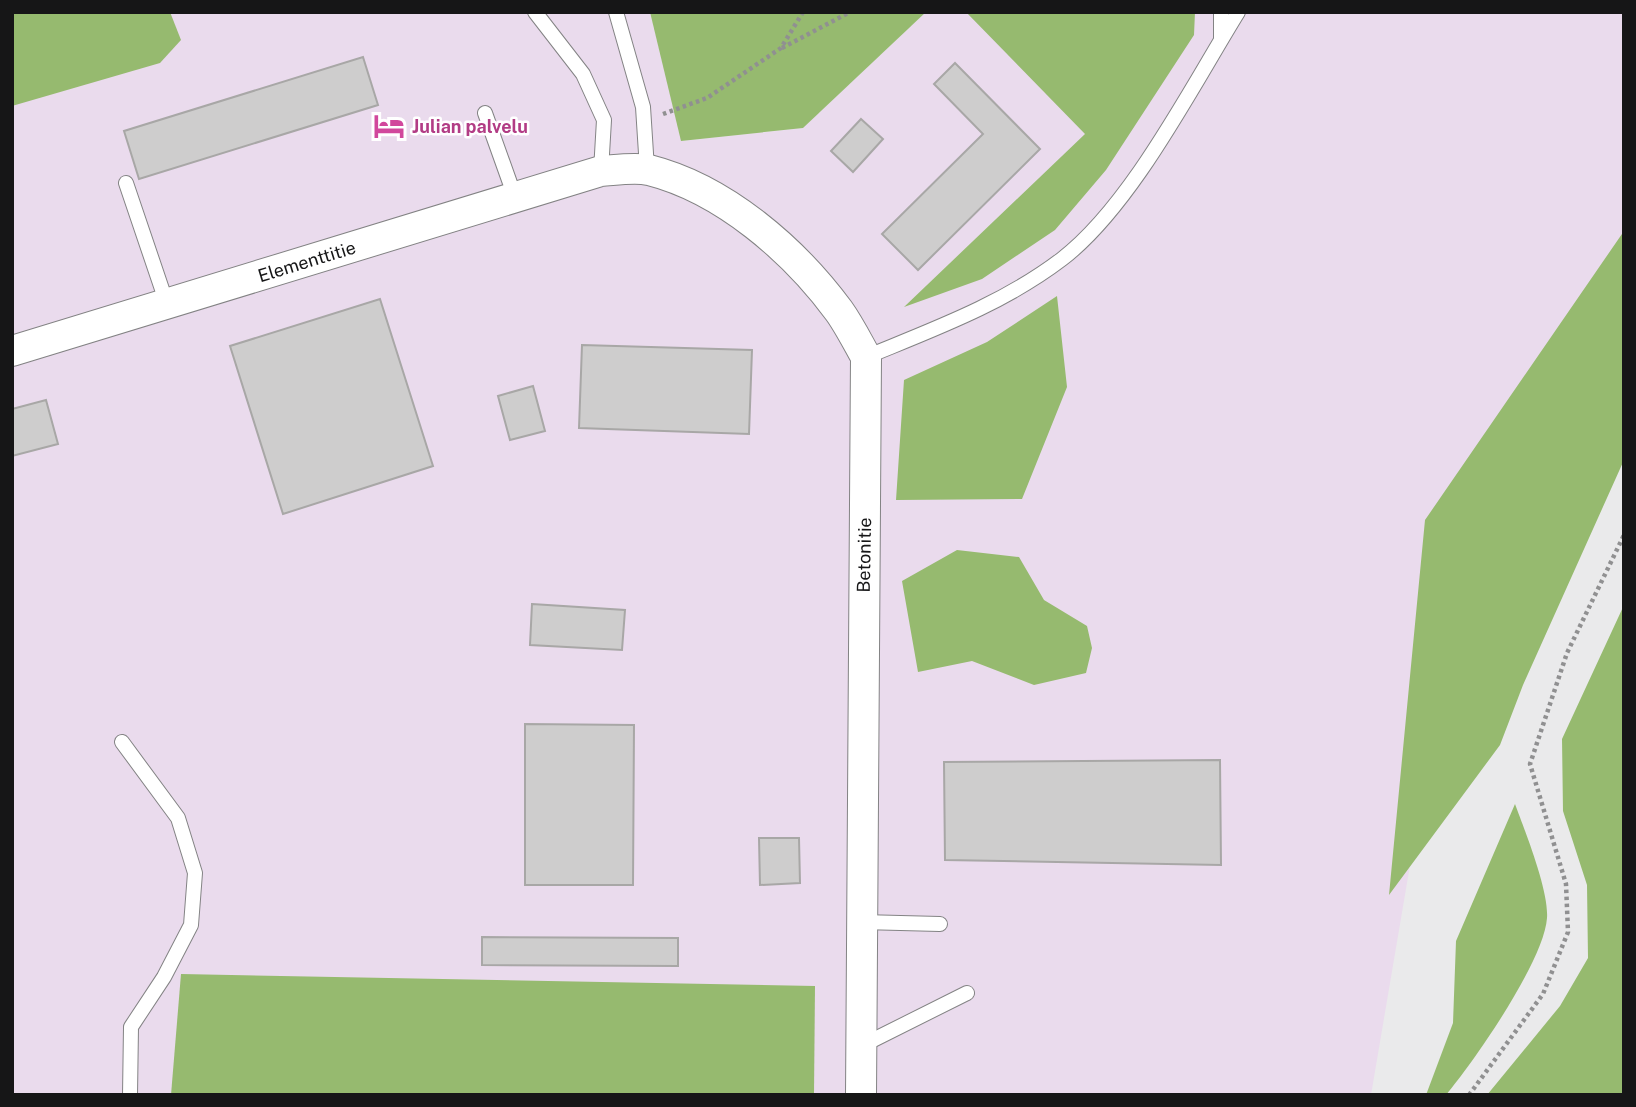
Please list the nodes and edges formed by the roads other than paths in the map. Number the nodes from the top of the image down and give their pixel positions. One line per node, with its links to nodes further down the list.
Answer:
1 (535, 12): 8 (lane)
2 (616, 12): 7 (lane)
3 (1222, 12): 5 (lane)
4 (1238, 12): 5 (lane)
5 (1221, 40): 13 (lane)
6 (485, 113): 10 (lane)
7 (647, 169): 8 (street); 13 (street)
8 (601, 171): 10 (street, Elementtitie)
9 (126, 183): 11 (lane)
10 (514, 197): 11 (street, Elementtitie)
11 (167, 303): 12 (street, Elementtitie)
12 (12, 351)
13 (866, 356): 15 (street, Betonitie)
14 (122, 742): 19 (lane)
15 (861, 922): 16 (lane); 18 (street, Betonitie)
16 (940, 924)
17 (967, 993): 18 (lane)
18 (861, 1046): 20 (street, Betonitie)
19 (130, 1095)
20 (861, 1095)

